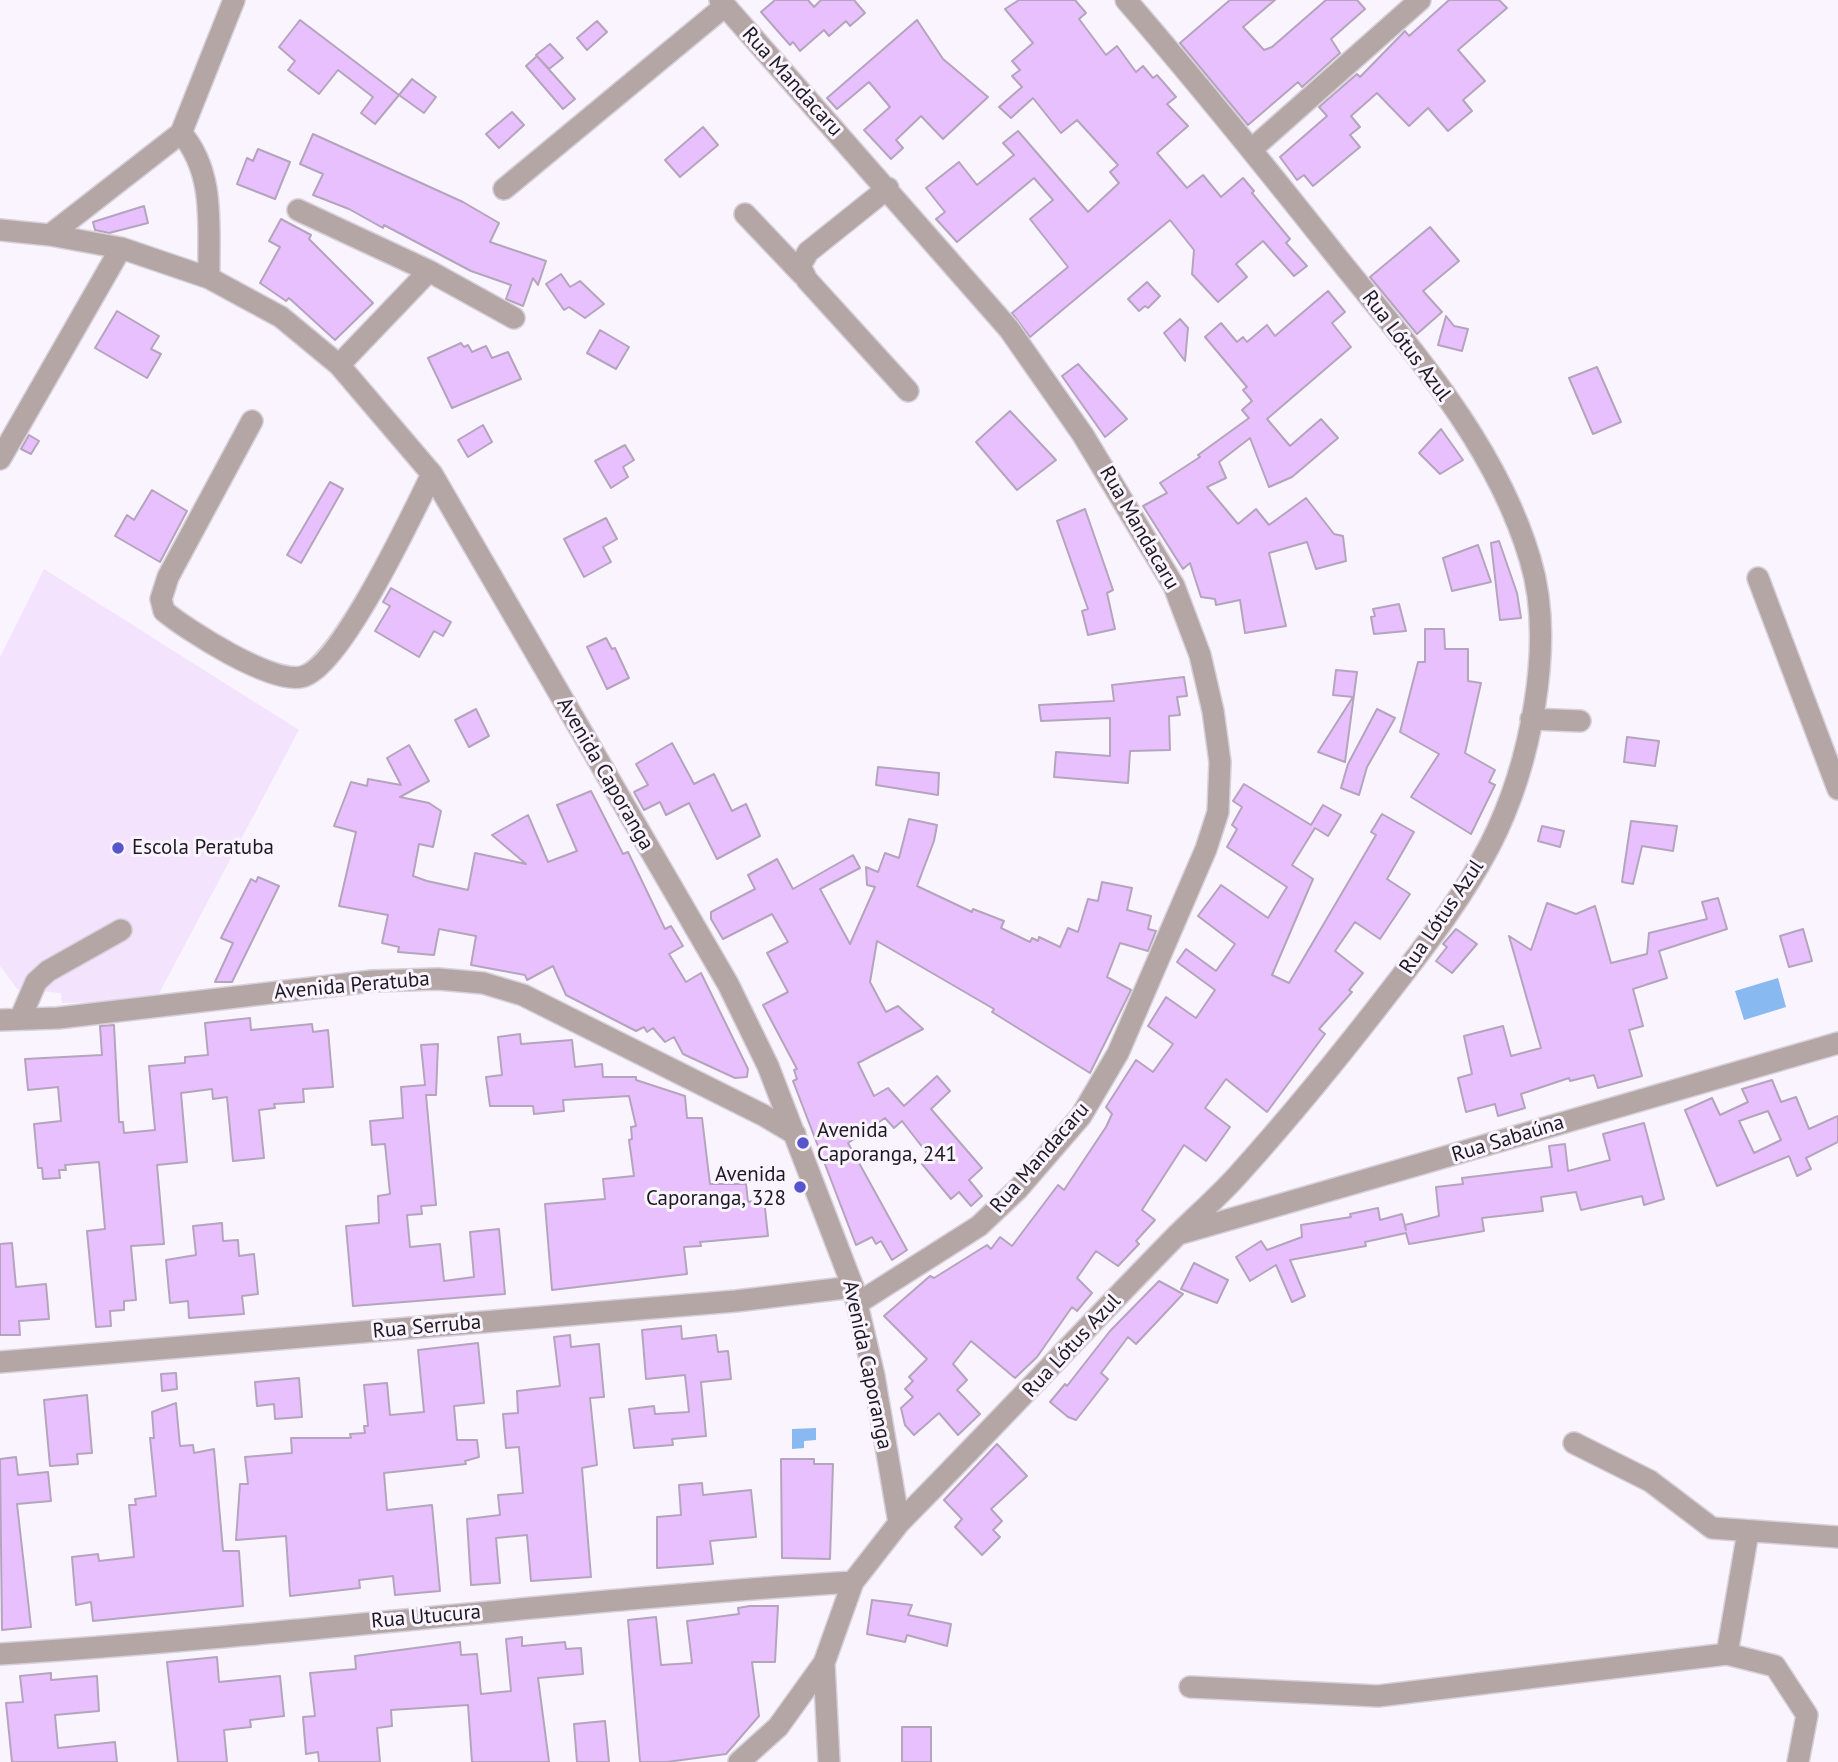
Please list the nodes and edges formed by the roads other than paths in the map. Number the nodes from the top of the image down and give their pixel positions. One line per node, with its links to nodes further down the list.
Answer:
1 (234, 0): 5 (street)
2 (1126, 0): 6 (street, Rua Lótus Azul)
3 (1420, 0): 6 (street)
4 (722, 3): 7 (street, Rua Mandacaru); 8 (street)
5 (181, 133): 12 (street); 16 (street)
6 (1252, 149): 24 (street, Rua Lótus Azul)
7 (888, 188): 15 (street); 32 (street, Rua Mandacaru)
8 (504, 189)
9 (298, 210): 14 (street)
10 (745, 214): 15 (street)
11 (0, 230): 12 (street, Avenida Caporanga)
12 (50, 235): 13 (street, Avenida Caporanga)
13 (121, 248): 16 (street, Avenida Caporanga); 21 (street)
14 (429, 271): 17 (street); 18 (street)
15 (802, 274): 19 (street)
16 (209, 278): 18 (street, Avenida Caporanga)
17 (514, 318)
18 (339, 365): 22 (street, Avenida Caporanga)
19 (908, 391)
20 (252, 421): 22 (street)
21 (0, 459)
22 (432, 474): 30 (street, Avenida Caporanga)
23 (1758, 578): 26 (street)
24 (1531, 719): 25 (street); 31 (street, Rua Lótus Azul)
25 (1580, 721)
26 (1838, 789)
27 (121, 930): 28 (street)
28 (10, 1020): 30 (street, Avenida Peratuba)
29 (1838, 1043): 31 (street, Rua Sabaúna)
30 (795, 1134): 32 (street, Avenida Caporanga)
31 (1177, 1235): 35 (street, Rua Lótus Azul)
32 (855, 1295): 33 (street, Rua Serruba); 35 (street, Avenida Caporanga)
33 (0, 1362)
34 (1574, 1443): 36 (street)
35 (899, 1522): 38 (street, Rua Lótus Azul)
36 (1748, 1532): 37 (street); 40 (street)
37 (1838, 1537)
38 (853, 1582): 39 (street, Rua Utucura); 41 (street, Rua Lótus Azul)
39 (0, 1654)
40 (1727, 1654): 42 (street); 45 (street)
41 (824, 1664): 43 (street); 44 (street, Rua Lótus Azul)
42 (1190, 1687)
43 (739, 1762)
44 (829, 1762)
45 (1798, 1762)

